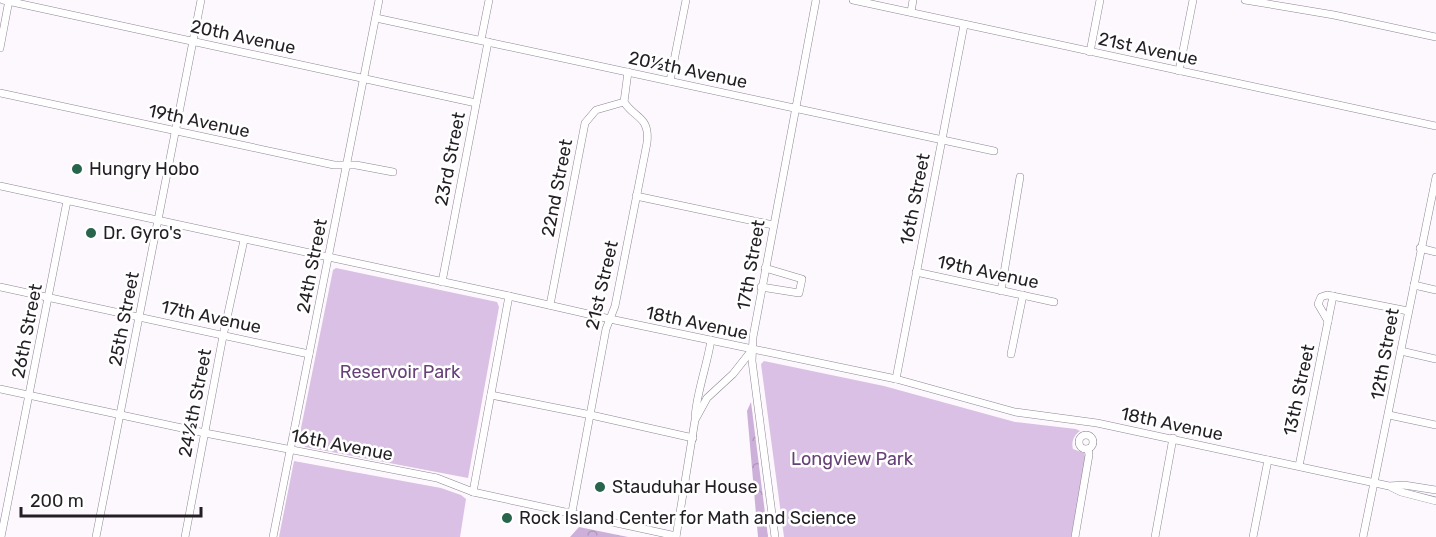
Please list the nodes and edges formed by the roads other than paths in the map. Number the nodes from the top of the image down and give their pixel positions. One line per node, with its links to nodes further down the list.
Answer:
1 (7, 0): 16 (street, 20th Avenue); 18 (street)
2 (201, 0): 16 (street, 25th Street)
3 (379, 0): 13 (street, 24th Street)
4 (489, 0): 17 (street, 23rd Street)
5 (686, 0): 23 (street)
6 (816, 0): 27 (street, 17th Street)
7 (853, 0): 12 (street, 21st Avenue)
8 (913, 0): 12 (street)
9 (1100, 0): 19 (street)
10 (1193, 0): 20 (street)
11 (1245, 0): 15 (street)
12 (911, 12): 14 (street, 21st Avenue)
13 (376, 18): 17 (street, 20½th Avenue); 22 (street, 24th Street)
14 (964, 25): 19 (street, 21st Avenue); 30 (street, 16th Street)
15 (1436, 37)
16 (194, 41): 22 (street, 20th Avenue); 29 (street, 25th Street)
17 (485, 41): 21 (street, 20½th Avenue); 26 (street, 23rd Street)
18 (0, 48)
19 (1090, 52): 20 (street, 21st Avenue)
20 (1179, 71): 28 (street, 21st Avenue)
21 (628, 72): 23 (street, 20½th Avenue); 25 (street)
22 (364, 79): 26 (street, 20th Avenue); 32 (street, 24th Street)
23 (670, 81): 27 (street, 20½th Avenue)
24 (0, 93): 29 (street, 19th Avenue)
25 (624, 102): 37 (street, 21st Street); 58 (street, 22nd Street)
26 (476, 103): 47 (street, 23rd Street)
27 (796, 109): 30 (street, 20½th Avenue); 40 (street, 17th Street)
28 (1436, 126)
29 (176, 131): 32 (street, 19th Avenue); 39 (street, 25th Street)
30 (942, 141): 31 (street, 20½th Avenue); 46 (street, 16th Street)
31 (993, 151)
32 (347, 165): 33 (street, 19th Avenue); 44 (street, 24th Street)
33 (393, 172)
34 (1020, 177): 52 (street)
35 (1436, 177): 42 (street, 12th Street)
36 (0, 186): 38 (street, 18th Avenue)
37 (636, 196): 40 (street); 61 (street, 21st Street)
38 (67, 201): 39 (street, 18th Avenue); 56 (street, 26th Street)
39 (158, 221): 41 (street, 18th Avenue); 60 (street, 25th Street)
40 (773, 225): 45 (street, 17th Street)
41 (244, 240): 44 (street, 18th Avenue); 63 (street, 24½th Street)
42 (1420, 248): 43 (street); 48 (street, 12th Street)
43 (1436, 252)
44 (329, 258): 47 (street, 18th Avenue); 67 (street, 24th Street)
45 (765, 268): 50 (street, 17th Street); 50 (street)
46 (916, 272): 52 (street, 19th Avenue); 70 (street, 16th Street)
47 (442, 282): 54 (street, 18th Avenue)
48 (1414, 285): 51 (street); 59 (street, 12th Street)
49 (0, 287): 56 (street, 17th Avenue)
50 (761, 287): 65 (street, 17th Street)
51 (1436, 290)
52 (1001, 291): 53 (street, 19th Avenue)
53 (1023, 295): 57 (street, 19th Avenue); 68 (street)
54 (509, 296): 58 (street, 18th Avenue); 72 (street)
55 (1333, 296): 59 (street); 62 (street, 13th Street); 62 (street, 13th Street)
56 (48, 298): 60 (street, 17th Avenue); 73 (street, 26th Street)
57 (1054, 302)
58 (550, 305): 61 (street, 18th Avenue)
59 (1408, 311): 66 (street, 12th Street)
60 (139, 317): 63 (street, 17th Avenue); 75 (street, 25th Street)
61 (610, 320): 64 (street, 18th Avenue); 74 (street, 21st Street)
62 (1328, 321): 85 (street, 13th Street)
63 (223, 336): 67 (street, 17th Avenue); 79 (street, 24½th Street)
64 (711, 340): 65 (street, 18th Avenue); 77 (street)
65 (752, 350): 70 (street, 18th Avenue); 77 (street); 97 (street, 17th Street)
66 (1401, 351): 69 (street); 76 (street, 12th Street)
67 (309, 354): 83 (street, 24th Street)
68 (1011, 354)
69 (1436, 359)
70 (896, 380): 81 (street, 18th Avenue)
71 (0, 389): 73 (street, 16th Avenue)
72 (491, 395): 74 (street); 89 (street)
73 (30, 396): 75 (street, 16th Avenue); 92 (street, 26th Street)
74 (591, 414): 80 (street); 91 (street, 21st Street)
75 (120, 415): 79 (street, 16th Avenue); 93 (street, 25th Street)
76 (1389, 415): 78 (street); 86 (street, 12th Street)
77 (695, 420): 80 (street)
78 (1436, 425)
79 (205, 434): 83 (street, 16th Avenue); 94 (street, 24½th Street)
80 (693, 438): 96 (street)
81 (1173, 438): 84 (street, 18th Avenue); 99 (street)
82 (1088, 449): 98 (street)
83 (290, 451): 89 (street, 16th Avenue); 95 (street, 24th Street)
84 (1268, 460): 85 (street, 18th Avenue); 100 (street)
85 (1299, 466): 86 (street, 18th Avenue)
86 (1374, 482): 87 (street, 18th Avenue); 101 (street, 12th Street)
87 (1389, 486): 88 (street, 18th Avenue); 90 (street, 18th Avenue)
88 (1436, 490)
89 (473, 492): 91 (street, 16th Avenue)
90 (1436, 501)
91 (572, 512): 96 (street, 16th Avenue)
92 (1, 537)
93 (96, 537)
94 (185, 537)
95 (273, 537)
96 (676, 537)
97 (775, 537)
98 (1075, 537)
99 (1155, 537)
100 (1253, 537)
101 (1363, 537)

